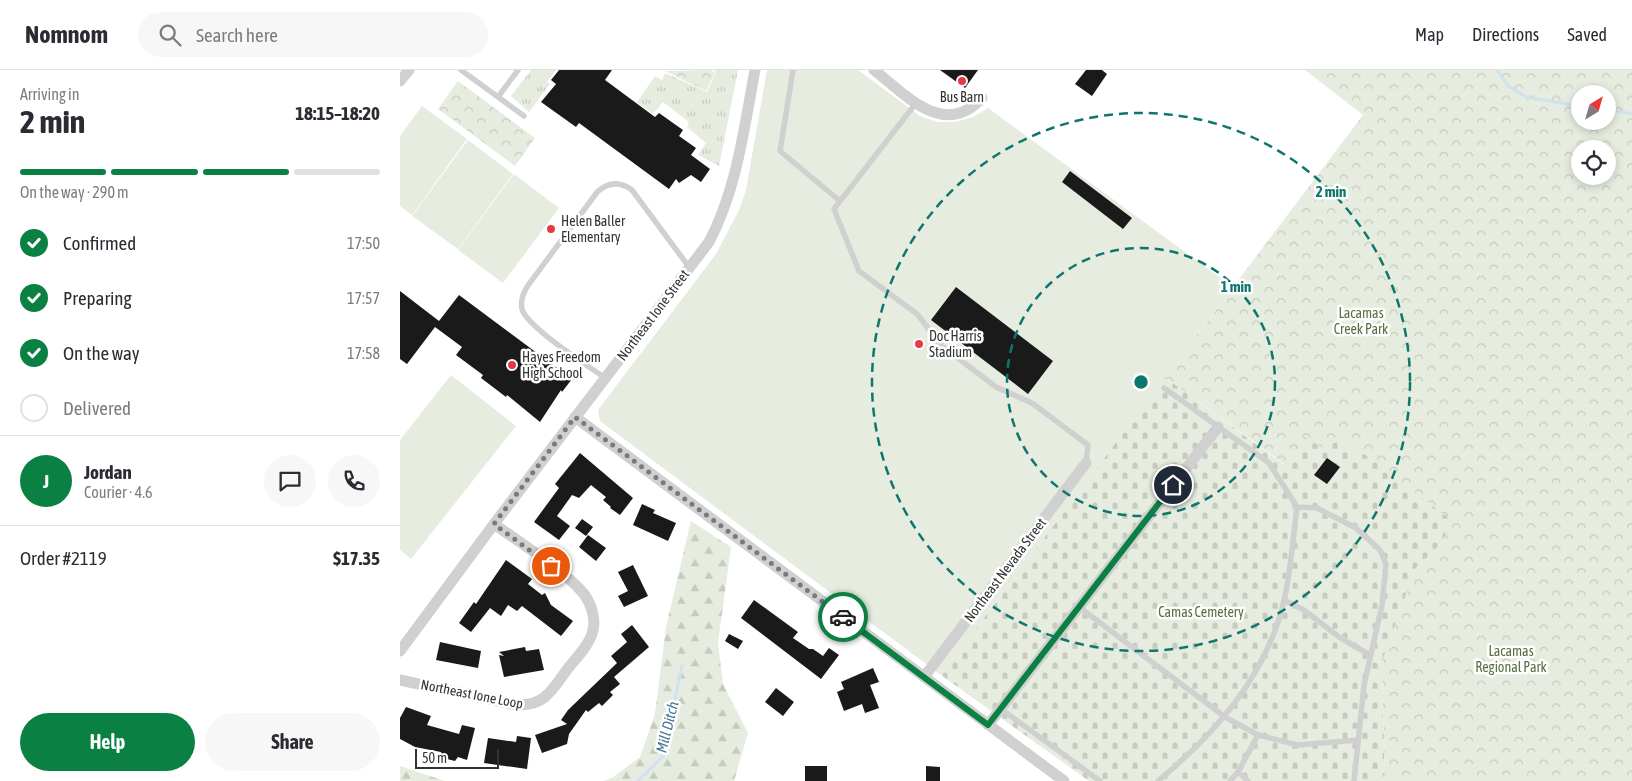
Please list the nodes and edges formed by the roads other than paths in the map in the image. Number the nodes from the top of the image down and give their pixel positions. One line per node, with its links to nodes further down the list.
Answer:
1 (408, 70): 7 (street)
2 (461, 70): 8 (lane)
3 (518, 70): 8 (lane)
4 (756, 70): 13 (street, Northeast Ione Street)
5 (793, 70): 12 (lane)
6 (874, 70): 10 (street)
7 (400, 81)
8 (498, 97): 11 (lane)
9 (982, 98): 10 (street)
10 (916, 103): 12 (lane)
11 (524, 116)
12 (840, 201): 18 (lane)
13 (689, 267): 14 (street, Northeast Ione Street); 14 (lane)
14 (605, 378): 16 (street, Northeast Ione Street)
15 (1164, 388): 17 (lane)
16 (575, 417): 20 (street, Northeast Ione Street); 25 (street)
17 (1218, 427): 19 (lane); 22 (street)
18 (1086, 463): 25 (street, Northeast Nevada Street)
19 (1297, 507): 21 (lane); 24 (lane)
20 (494, 524): 23 (street, Northeast Ione Street); 26 (street, Northeast Ione Loop)
21 (1284, 600): 24 (lane); 28 (lane)
22 (1079, 608): 27 (street); 28 (lane)
23 (400, 651)
24 (1370, 655): 31 (lane)
25 (924, 677): 29 (street)
26 (400, 680)
27 (1001, 709): 29 (street); 34 (lane)
28 (1225, 717): 30 (lane); 35 (lane)
29 (988, 725): 33 (street)
30 (1258, 736): 31 (lane); 32 (lane)
31 (1358, 740): 38 (lane)
32 (1238, 772): 36 (lane); 37 (lane)
33 (1064, 781)
34 (1100, 781)
35 (1158, 781)
36 (1230, 781)
37 (1248, 781)
38 (1354, 781)

